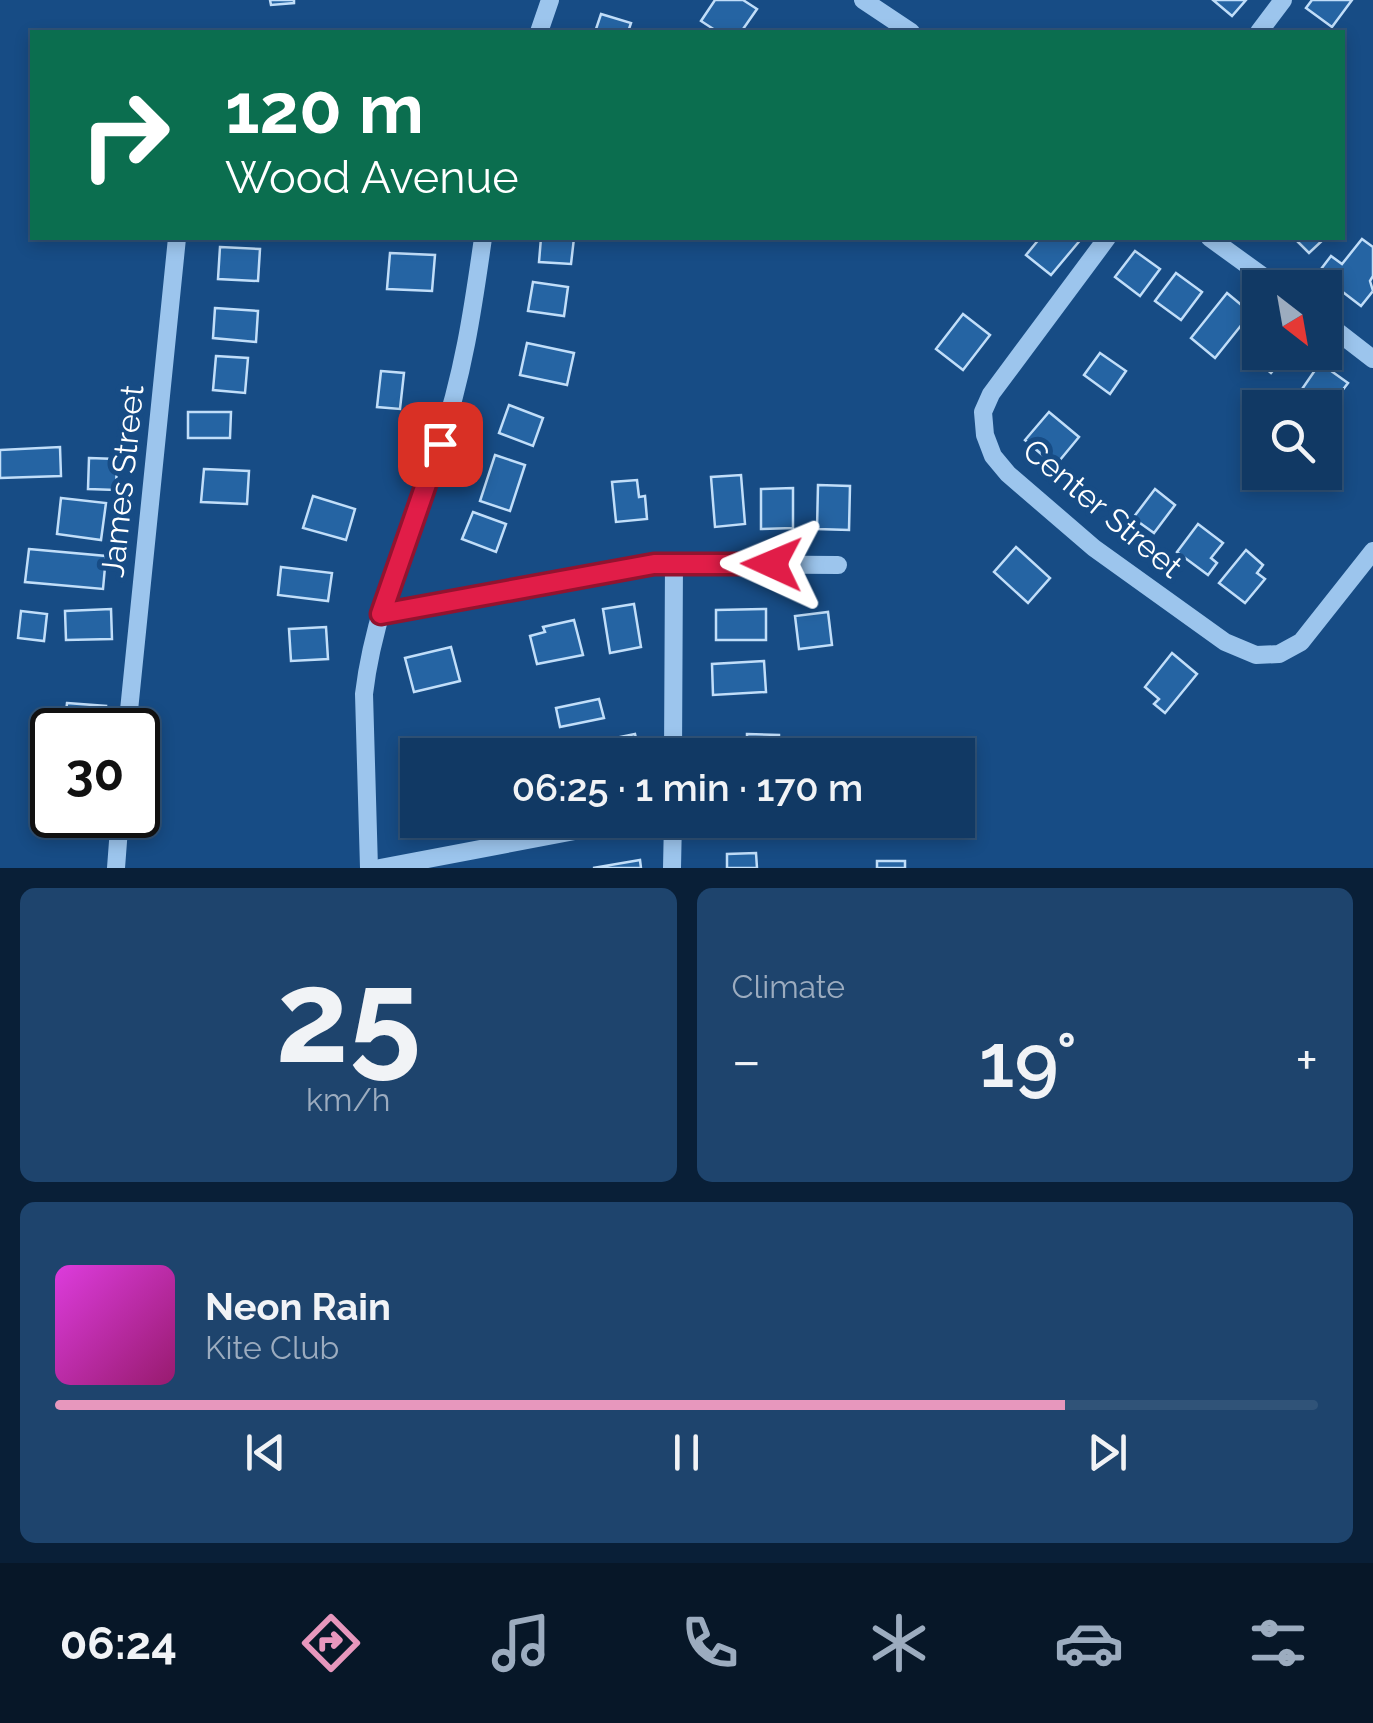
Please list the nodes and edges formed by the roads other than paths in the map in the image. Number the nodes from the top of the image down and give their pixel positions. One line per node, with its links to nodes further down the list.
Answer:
1 (550, 0): 4 (street)
2 (863, 0): 5 (street)
3 (1283, 0): 6 (street)
4 (541, 30)
5 (908, 30)
6 (1260, 30)
7 (177, 240): 18 (street, James Street)
8 (483, 240): 17 (street)
9 (1106, 240): 14 (street, Center Street)
10 (1213, 240): 11 (street)
11 (1254, 270)
12 (1342, 335): 13 (street)
13 (1373, 358)
14 (1373, 551)
15 (674, 562): 16 (street); 17 (street); 19 (street)
16 (838, 565)
17 (381, 614): 24 (street)
18 (129, 708)
19 (673, 738)
20 (118, 838): 23 (street)
21 (538, 838): 25 (street)
22 (673, 838): 26 (street)
23 (116, 868)
24 (369, 868)
25 (380, 868)
26 (672, 868)

